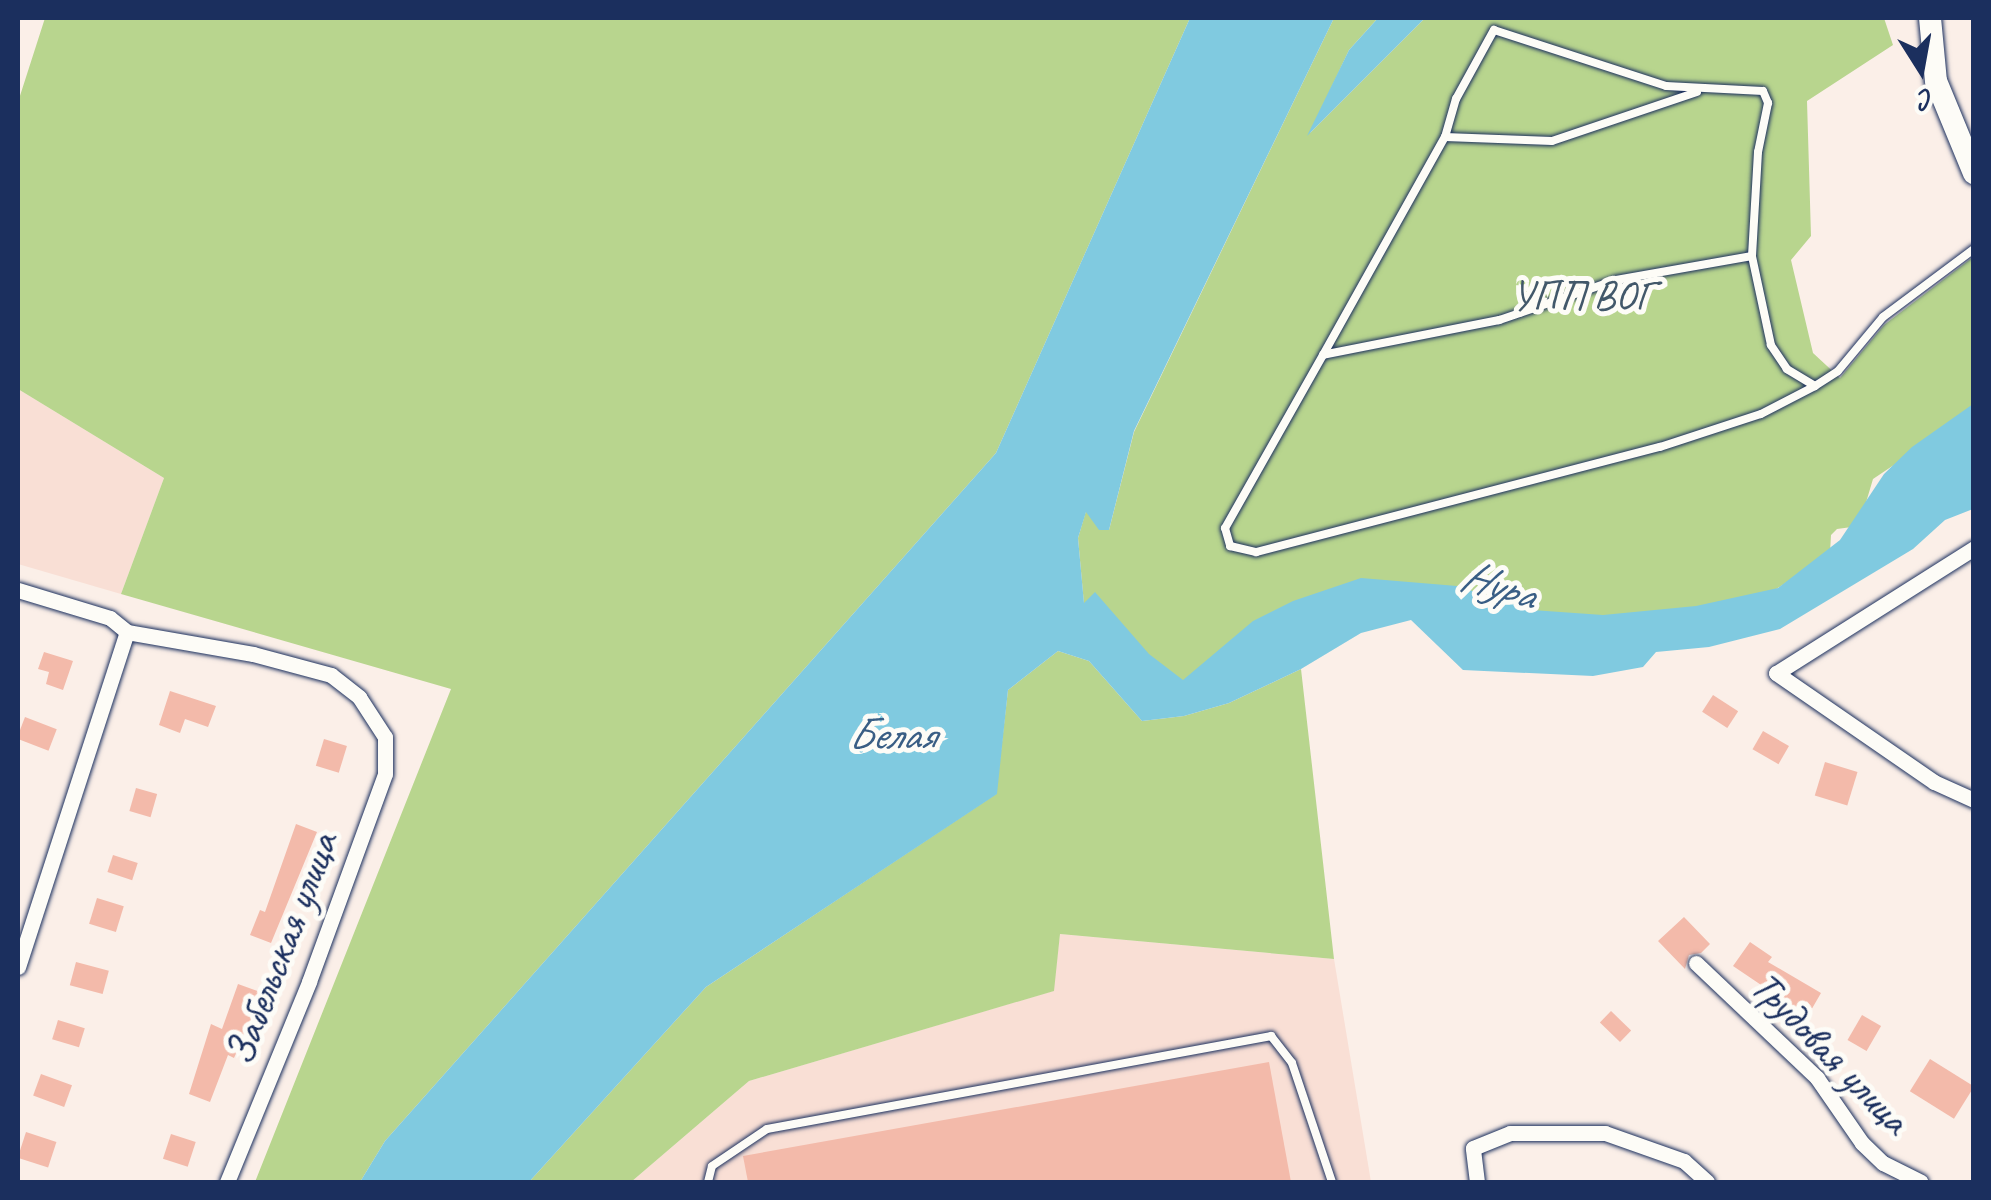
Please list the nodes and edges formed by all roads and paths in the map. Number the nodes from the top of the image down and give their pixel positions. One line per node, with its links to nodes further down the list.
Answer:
1 (1500, 18): 3 (lane)
2 (1930, 18): 6 (street)
3 (1494, 30): 4 (lane); 5 (lane)
4 (1699, 91): 5 (lane); 8 (lane)
5 (1445, 137): 9 (lane)
6 (1974, 173)
7 (1974, 249): 10 (lane)
8 (1752, 256): 9 (lane); 10 (lane)
9 (1323, 355): 10 (lane)
10 (1815, 386)
11 (1974, 548): 14 (street)
12 (18, 590): 13 (street)
13 (128, 632): 16 (street); 17 (street, Забельская улица)
14 (1974, 800)
15 (1696, 963): 22 (street, Трудовая улица)
16 (18, 967)
17 (227, 1182)
18 (708, 1182): 19 (lane)
19 (1332, 1182)
20 (1477, 1182): 21 (street)
21 (1707, 1182)
22 (1921, 1182)

